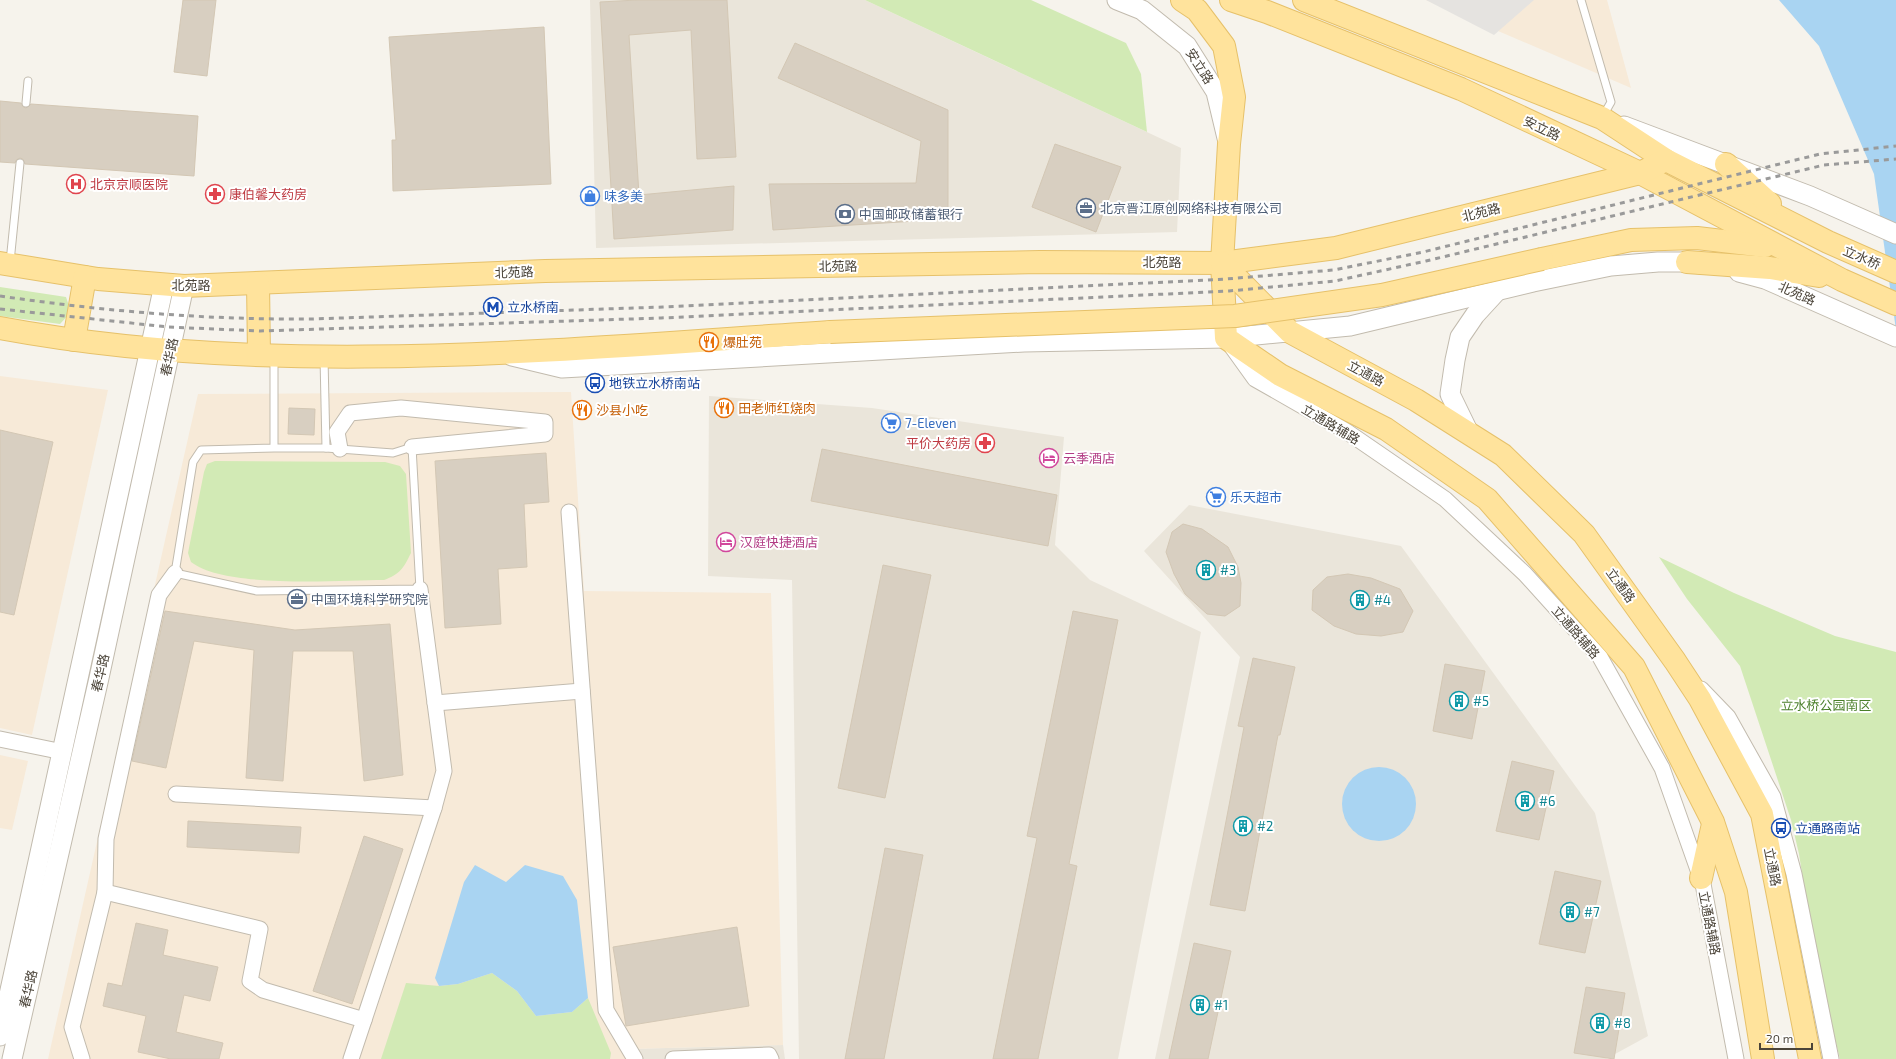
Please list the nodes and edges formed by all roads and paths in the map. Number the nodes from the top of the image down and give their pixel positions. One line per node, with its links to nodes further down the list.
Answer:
1 (1117, 0): 11 (street, 安立路)
2 (1182, 0): 11 (main road, 安立路)
3 (1231, 0): 15 (main road, 安立路)
4 (1304, 0): 7 (main road)
5 (1331, 0): 7 (street)
6 (1581, 0): 10 (lane)
7 (1377, 29): 10 (main road)
8 (28, 81): 9 (lane)
9 (26, 103)
10 (1602, 118): 12 (main road); 14 (street)
11 (1229, 144): 19 (main road, 安立路)
12 (1666, 160): 15 (main road, 北苑路); 16 (main road)
13 (20, 163): 21 (lane)
14 (1726, 164): 16 (main road); 17 (street)
15 (1640, 173): 18 (main road, 安立路); 19 (main road, 北苑路)
16 (1790, 222): 22 (main road, 立水桥)
17 (1896, 234)
18 (1782, 249): 24 (main road, 安立路); 35 (main road, 北苑路, bridge)
19 (1222, 262): 25 (main road, 北苑路); 30 (main road, 立通路); 32 (main road, 安立路)
20 (1687, 262): 24 (main road); 27 (street, 北苑路); 31 (street, 北苑路)
21 (5, 264): 23 (main road, 北苑路)
22 (1896, 272)
23 (85, 278): 26 (main road, 北苑路); 33 (main road)
24 (1842, 280): 28 (main road)
25 (258, 283): 26 (main road, 北苑路); 36 (main road)
26 (174, 286): 34 (street, 春华路)
27 (1497, 291): 30 (street, 北苑路); 38 (street)
28 (1896, 304)
29 (0, 328): 33 (main road, 北苑路)
30 (1290, 332): 32 (street, 北苑路); 38 (main road, 立通路)
31 (1896, 337)
32 (1226, 338): 35 (street, 北苑路); 52 (main road); 53 (street, 立通路辅路)
33 (74, 340): 34 (main road, 北苑路)
34 (161, 351): 36 (main road, 北苑路); 49 (street, 春华路); 57 (street, 春华路)
35 (499, 353): 37 (main road, 北苑路)
36 (266, 355): 37 (main road, 北苑路); 39 (lane)
37 (324, 357): 40 (lane)
38 (1469, 433): 45 (main road, 立通路)
39 (274, 448): 40 (lane); 43 (lane)
40 (333, 448): 41 (lane); 41 (street)
41 (412, 448): 44 (lane)
42 (569, 512): 46 (street)
43 (174, 573): 44 (lane); 54 (street)
44 (420, 589): 47 (street)
45 (1675, 661): 65 (main road, 立通路); 66 (street)
46 (582, 691): 47 (street); 60 (street)
47 (435, 703): 51 (street)
48 (0, 739): 49 (street)
49 (63, 752): 56 (street, 春华路)
50 (176, 794): 51 (street)
51 (434, 808): 55 (street)
52 (1713, 822): 53 (main road); 64 (main road)
53 (1700, 878): 63 (street, 立通路辅路)
54 (105, 892): 55 (street); 58 (street)
55 (364, 1020): 59 (street)
56 (0, 1036)
57 (12, 1059)
58 (82, 1059)
59 (351, 1059)
60 (635, 1059)
61 (672, 1059): 62 (street)
62 (771, 1059)
63 (1736, 1059)
64 (1763, 1059)
65 (1810, 1059)
66 (1831, 1059)

